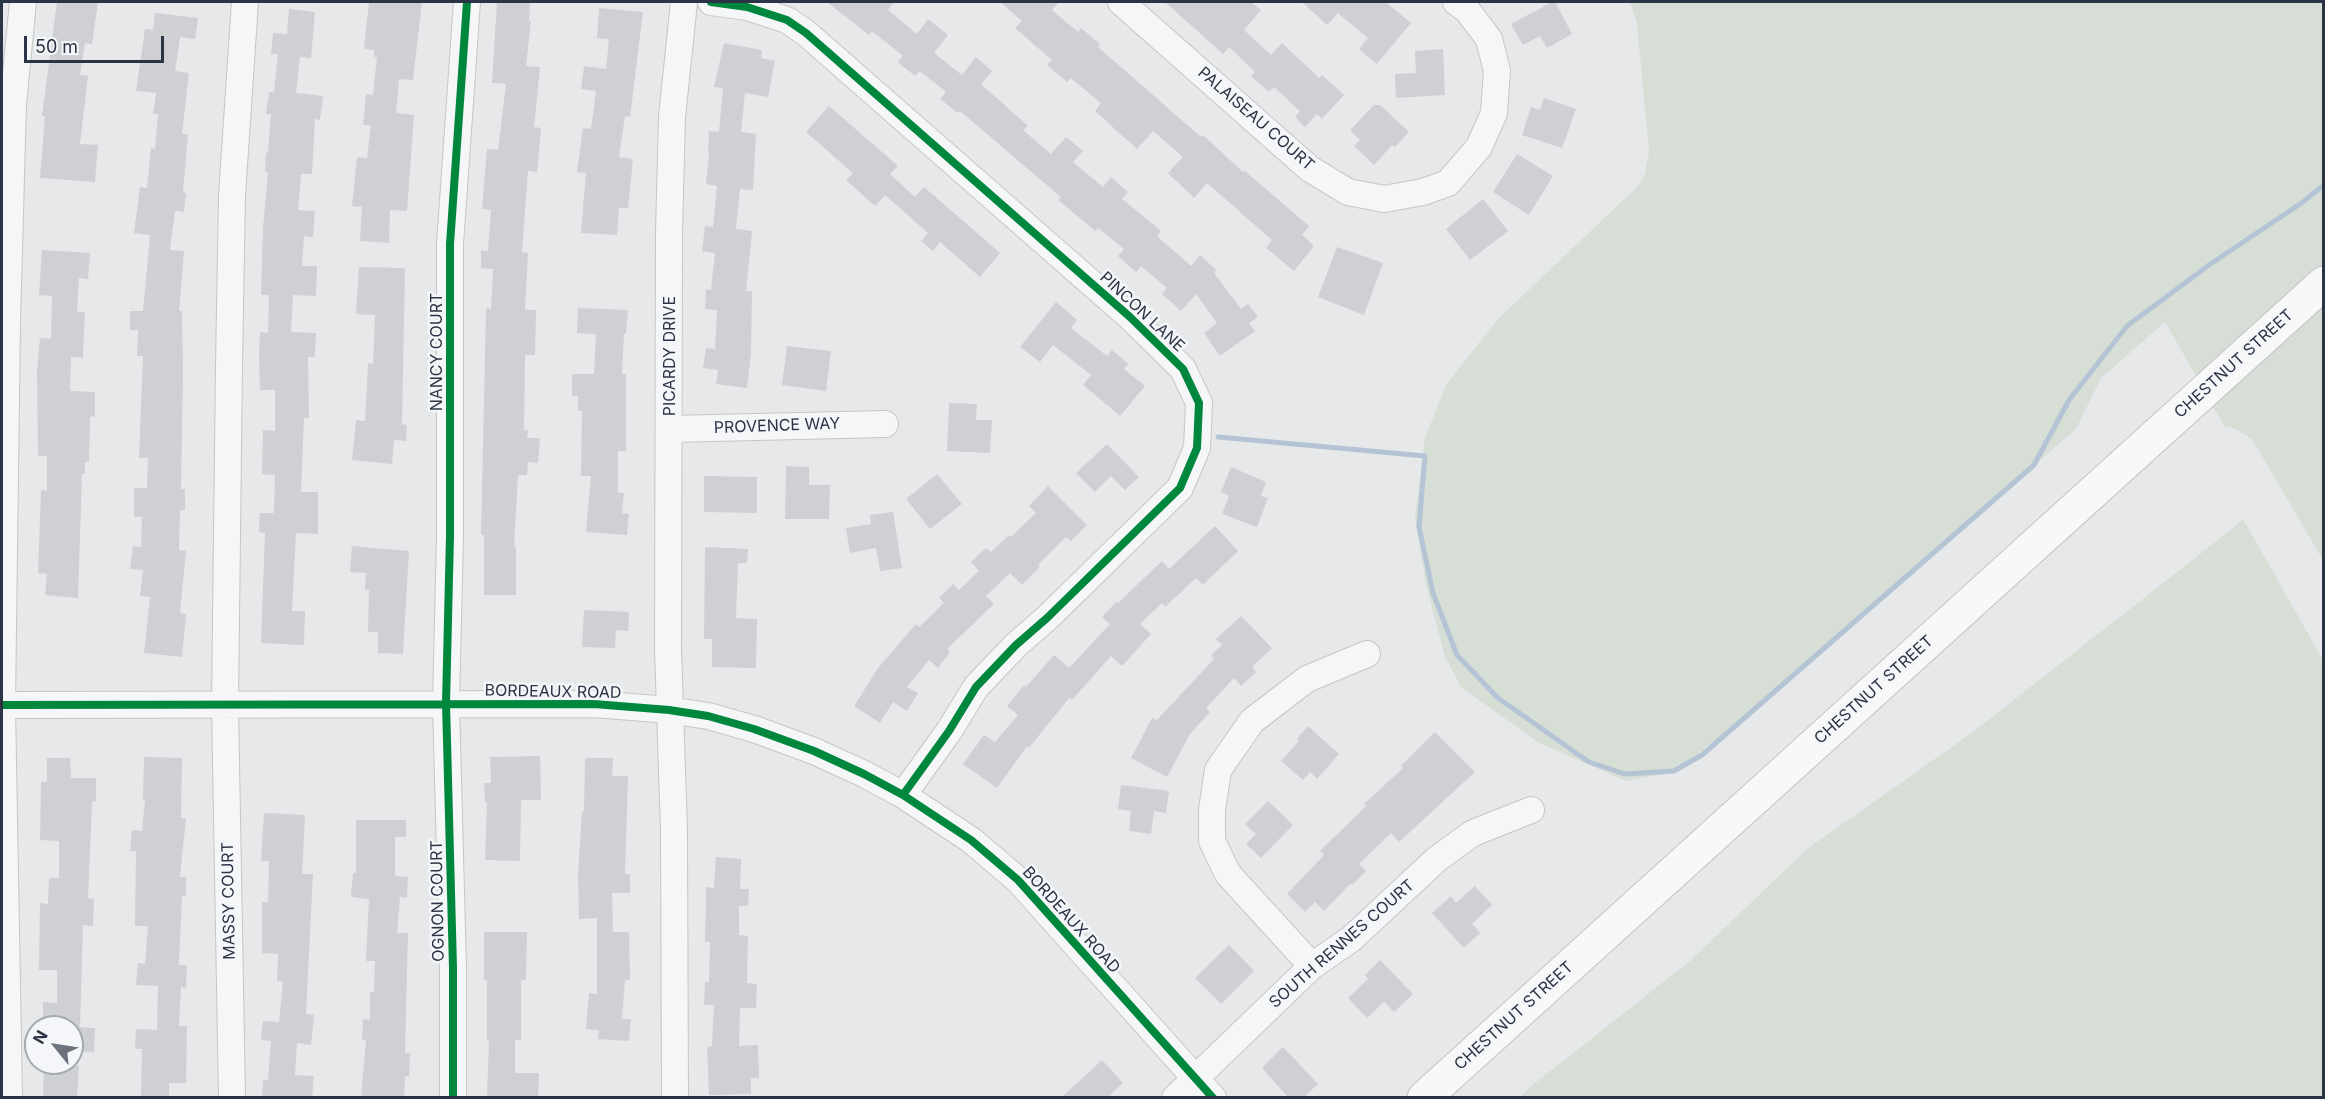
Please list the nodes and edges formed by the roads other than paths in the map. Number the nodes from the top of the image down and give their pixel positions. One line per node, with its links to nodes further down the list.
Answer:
1 (22, 2): 13 (street)
2 (245, 2): 14 (street)
3 (467, 2): 12 (street, NANCY COURT)
4 (684, 2): 10 (street, PICARDY DRIVE)
5 (711, 2): 16 (street, PINCON LANE)
6 (1121, 2): 7 (street, PALAISEAU COURT)
7 (1456, 2)
8 (2324, 283): 26 (main road, CHESTNUT STREET)
9 (885, 424): 10 (street, PROVENCE WAY)
10 (670, 429): 15 (street, PICARDY DRIVE)
11 (1367, 654): 18 (street)
12 (446, 703): 14 (street, BORDEAUX ROAD); 15 (street, BORDEAUX ROAD); 22 (street, OGNON COURT)
13 (2, 705): 14 (street, BORDEAUX ROAD); 20 (street)
14 (225, 705): 21 (street, MASSY COURT)
15 (669, 710): 16 (street, BORDEAUX ROAD); 23 (street)
16 (903, 795): 19 (street, BORDEAUX ROAD)
17 (1531, 810): 18 (street, SOUTH RENNES COURT)
18 (1312, 966): 19 (street, SOUTH RENNES COURT)
19 (1196, 1078): 24 (street, SOUTH RENNES COURT); 25 (street, BORDEAUX ROAD)
20 (9, 1098)
21 (232, 1098)
22 (453, 1098)
23 (675, 1098)
24 (1175, 1098)
25 (1213, 1098)
26 (1425, 1098)

